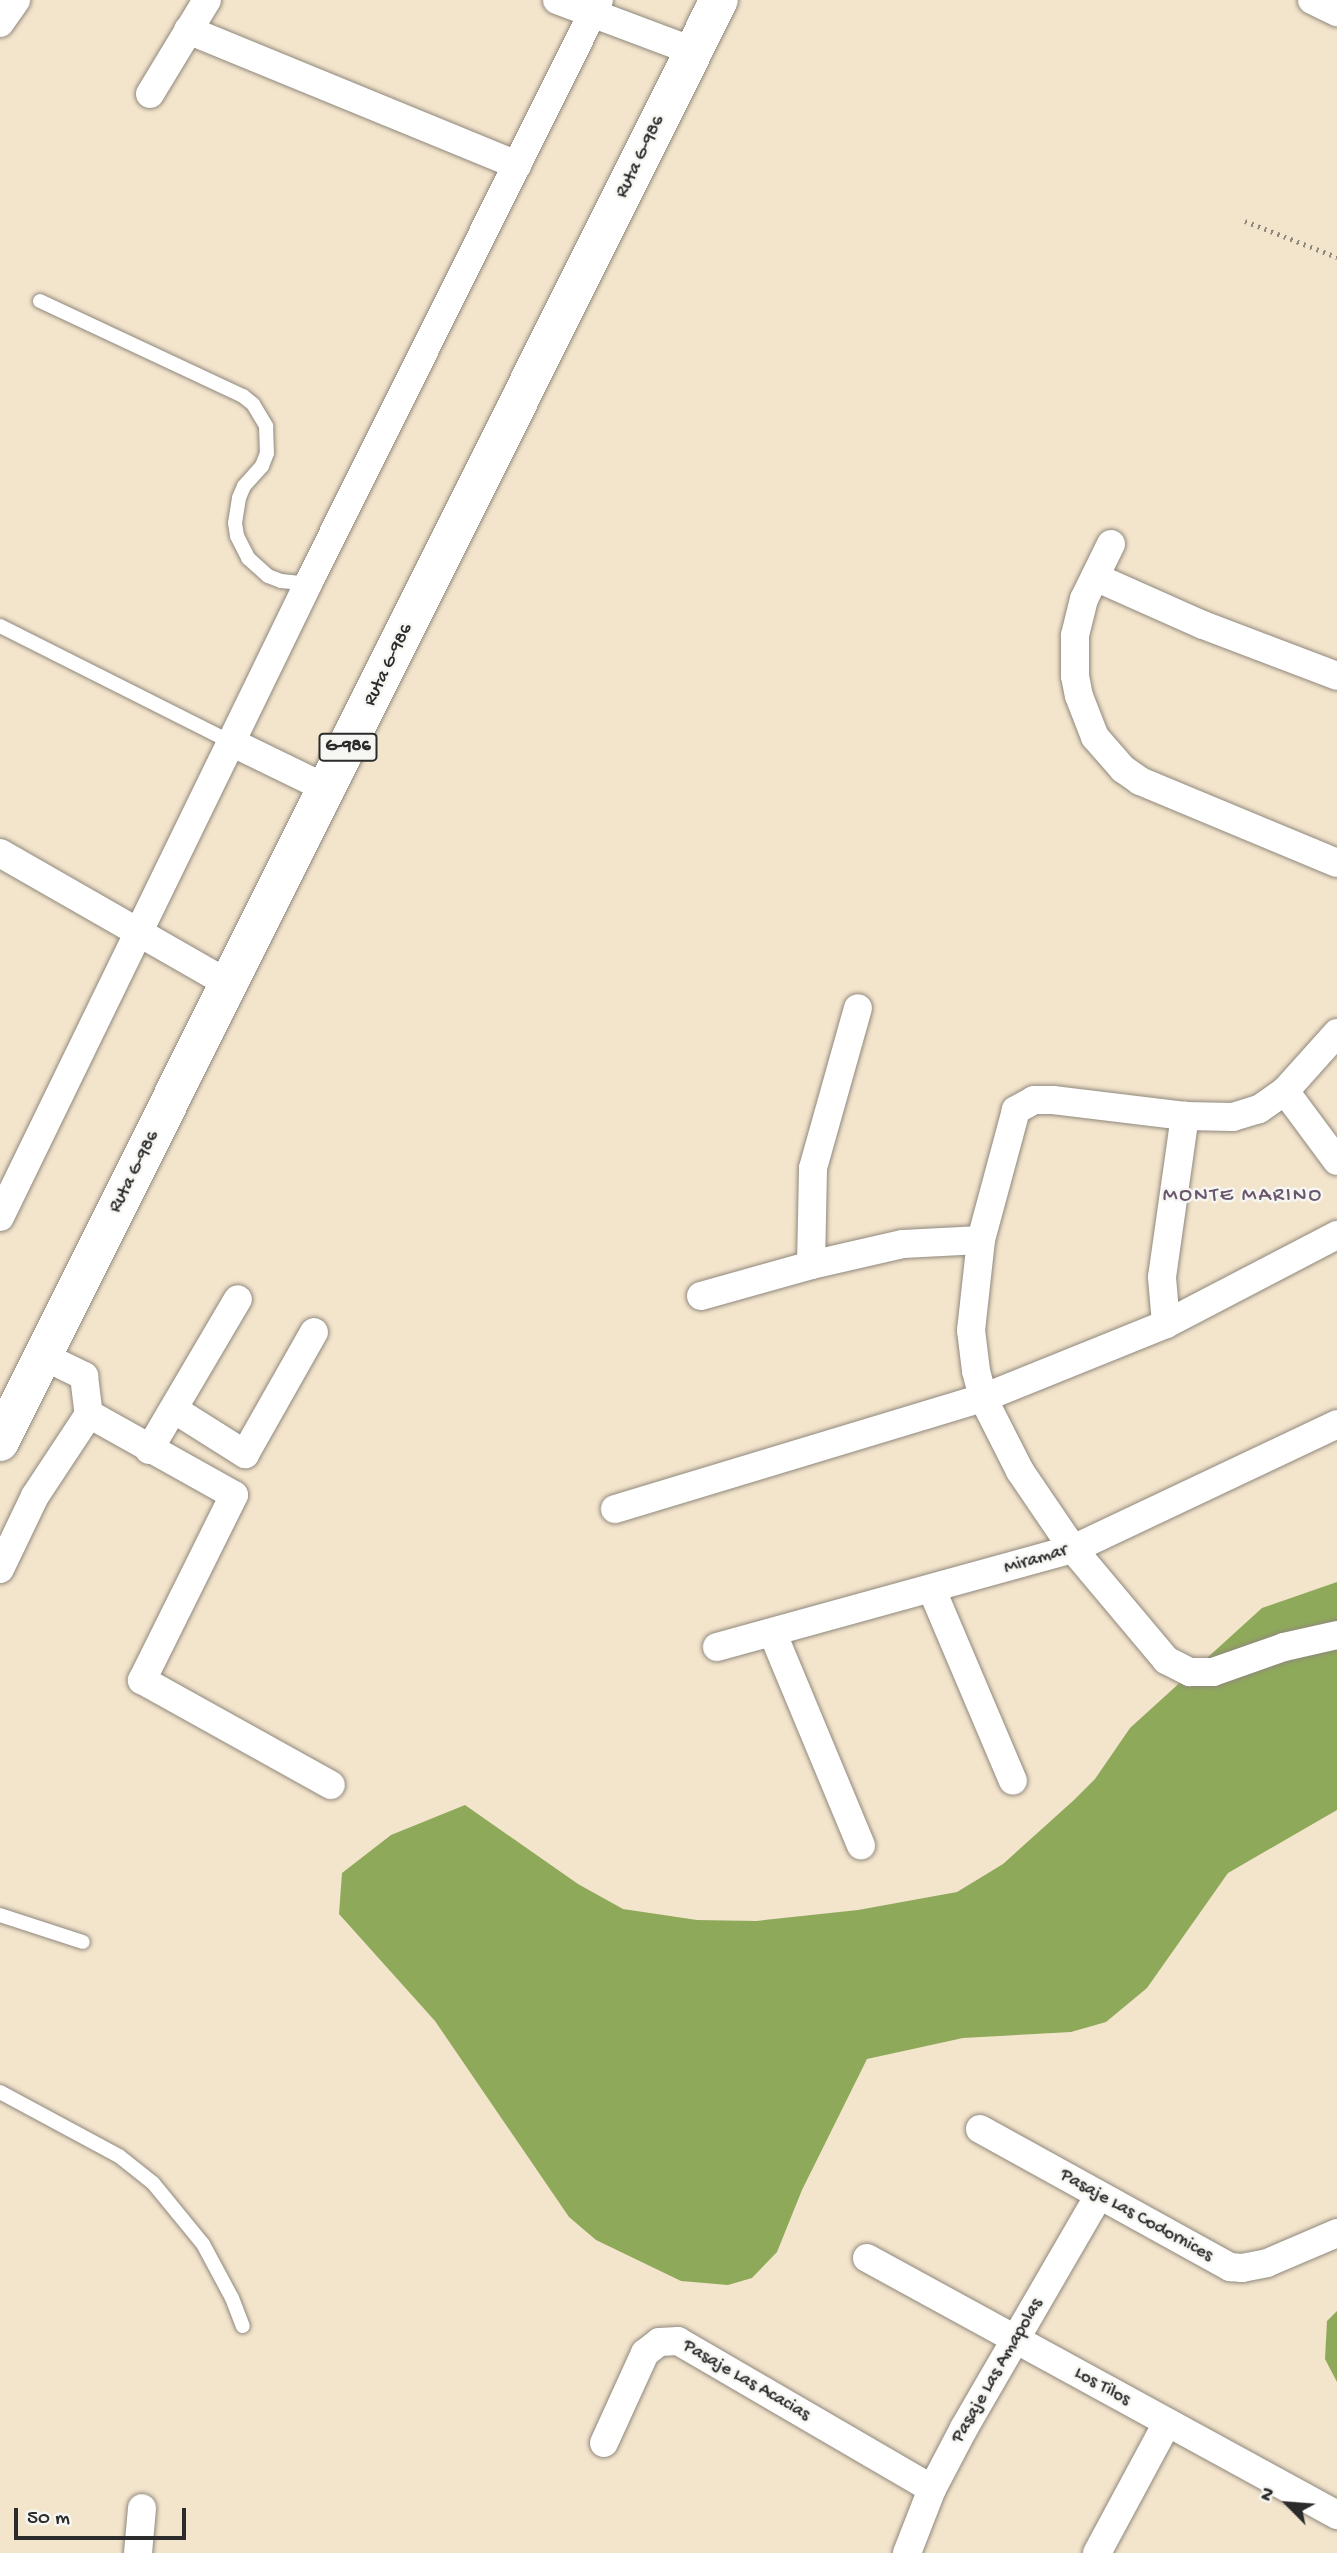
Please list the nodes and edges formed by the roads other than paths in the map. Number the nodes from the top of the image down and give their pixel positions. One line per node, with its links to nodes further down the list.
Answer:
1 (16, 0): 8 (street)
2 (206, 0): 9 (street)
3 (557, 0): 6 (street)
4 (719, 0): 10 (main road, Ruta G-986 / G-986)
5 (1312, 0): 7 (street)
6 (596, 7): 10 (street); 12 (street)
7 (1337, 12)
8 (0, 23)
9 (188, 30): 11 (street); 12 (street)
10 (693, 51): 20 (main road, Ruta G-986 / G-986)
11 (150, 94)
12 (517, 165): 16 (street)
13 (40, 301): 16 (lane)
14 (1111, 544): 15 (street)
15 (1095, 577): 18 (street); 22 (street)
16 (307, 584): 19 (street)
17 (0, 626): 19 (lane)
18 (1337, 676)
19 (231, 742): 20 (street); 23 (street)
20 (328, 789): 24 (main road, Ruta G-986 / G-986)
21 (0, 853): 23 (street)
22 (1337, 863)
23 (138, 932): 24 (street); 30 (street)
24 (229, 984): 38 (main road, Ruta G-986 / G-986)
25 (858, 1008): 33 (street)
26 (1337, 1033): 27 (street)
27 (1285, 1091): 28 (street); 29 (street)
28 (1185, 1116): 32 (street); 36 (street)
29 (1337, 1161)
30 (0, 1217)
31 (1337, 1235): 36 (street)
32 (981, 1240): 33 (street); 39 (street)
33 (811, 1265): 34 (street)
34 (701, 1297)
35 (238, 1299): 40 (street)
36 (1166, 1324): 39 (street)
37 (314, 1332): 40 (street)
38 (43, 1356): 41 (street); 43 (main road, Ruta G-986 / G-986)
39 (983, 1398): 45 (street); 46 (street)
40 (175, 1410): 44 (street)
41 (89, 1414): 44 (street); 47 (street)
42 (1337, 1424): 46 (street, Miramar)
43 (0, 1442)
44 (149, 1450): 53 (street)
45 (615, 1509)
46 (1073, 1549): 48 (street, Miramar); 50 (street)
47 (0, 1569)
48 (932, 1590): 49 (street, Miramar); 52 (street)
49 (773, 1634): 51 (street, Miramar); 54 (street)
50 (1337, 1635)
51 (718, 1647)
52 (1013, 1781)
53 (331, 1785)
54 (862, 1845)
55 (0, 1915): 56 (lane)
56 (83, 1942)
57 (0, 2092): 62 (lane)
58 (980, 2129): 59 (street, Pasaje Las Codornices)
59 (1099, 2195): 60 (street, Pasaje Las Codornices); 63 (street, Pasaje Las Amapolas)
60 (1337, 2233)
61 (867, 2258): 63 (street, Los Tilos)
62 (243, 2326)
63 (1016, 2339): 64 (street, Los Tilos); 66 (street, Pasaje Las Amapolas)
64 (1167, 2423): 68 (street, Los Tilos); 71 (street)
65 (604, 2443): 66 (street, Pasaje Las Acacias)
66 (932, 2489): 70 (street, Pasaje Las Amapolas)
67 (142, 2508): 69 (street)
68 (1337, 2515)
69 (138, 2553)
70 (907, 2553)
71 (1097, 2553)

